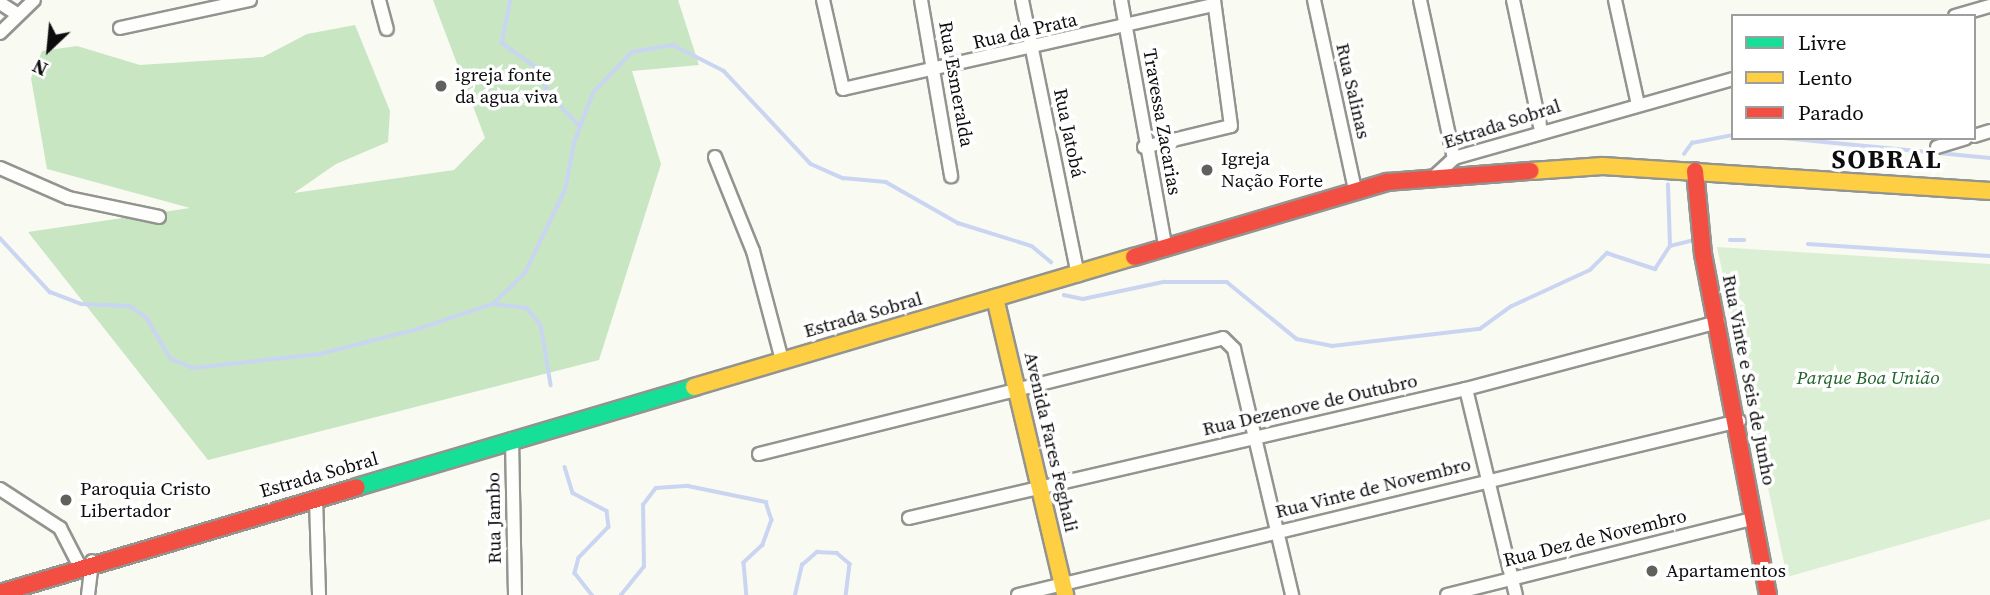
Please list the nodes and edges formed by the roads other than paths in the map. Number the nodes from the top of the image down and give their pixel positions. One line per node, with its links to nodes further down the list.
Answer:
1 (34, 0): 15 (street)
2 (250, 0): 18 (street)
3 (379, 0): 19 (street)
4 (823, 0): 22 (street, Rua da Prata)
5 (920, 0): 22 (street, Rua Esmeralda)
6 (1022, 0): 21 (street, Rua Jatobá)
7 (1121, 0): 17 (street, Travessa Zacarias)
8 (1314, 0): 35 (street, Rua Salinas)
9 (1420, 0): 30 (street)
10 (1513, 0): 25 (street)
11 (1615, 0): 24 (street)
12 (0, 3): 15 (street)
13 (1214, 3): 17 (street, Rua da Prata); 27 (street)
14 (1990, 6): 16 (street)
15 (17, 14): 20 (street)
16 (1962, 14)
17 (1127, 27): 21 (street, Rua da Prata); 27 (street, Travessa Zacarias)
18 (120, 28)
19 (387, 29)
20 (0, 33)
21 (1032, 49): 22 (street, Rua da Prata); 39 (street, Rua Jatobá)
22 (937, 72): 33 (street, Rua Esmeralda)
23 (1731, 80): 24 (street, Estrada Sobral)
24 (1639, 105): 25 (street, Estrada Sobral)
25 (1541, 131): 30 (street, Estrada Sobral)
26 (1960, 140): 28 (street)
27 (1144, 147): 38 (street, Travessa Zacarias)
28 (1937, 147)
29 (715, 157): 42 (street)
30 (1454, 158): 34 (street, Estrada Sobral)
31 (0, 168): 37 (street)
32 (1695, 171): 34 (street); 36 (street); 41 (street, Rua Vinte e Seis de Junho)
33 (951, 176)
34 (1435, 176): 35 (street, Estrada Sobral)
35 (1355, 190): 38 (street, Estrada Sobral)
36 (1990, 191)
37 (159, 217)
38 (1166, 249): 39 (street, Estrada Sobral)
39 (1078, 275): 40 (street, Estrada Sobral)
40 (995, 298): 42 (street, Estrada Sobral); 44 (street, Avenida Fares Feghali)
41 (1718, 322): 43 (street, Rua Dezenove de Outubro); 45 (street, Rua Vinte e Seis de Junho)
42 (782, 360): 47 (street, Estrada Sobral)
43 (1466, 389): 46 (street, Rua Dezenove de Outubro); 49 (street)
44 (1019, 392): 46 (street); 48 (street); 51 (street, Avenida Fares Feghali)
45 (1739, 421): 49 (street, Rua Vinte de Novembro); 54 (street, Rua Vinte e Seis de Junho)
46 (1251, 438): 51 (street, Rua Dezenove de Outubro); 55 (street)
47 (512, 439): 52 (street, Estrada Sobral); 62 (street, Rua Jambo)
48 (759, 454)
49 (1490, 478): 55 (street, Rua Vinte de Novembro); 57 (street)
50 (0, 489): 56 (street)
51 (1040, 490): 53 (street, Rua Dezenove de Outubro); 58 (street, Avenida Fares Feghali)
52 (316, 499): 56 (street, Estrada Sobral); 61 (street)
53 (909, 518)
54 (1752, 519): 57 (street, Rua Dez de Novembro); 67 (street, Rua Vinte e Seis de Junho)
55 (1277, 533): 58 (street, Rua Vinte de Novembro); 64 (street)
56 (85, 563): 59 (street, Estrada Sobral); 60 (street)
57 (1512, 579): 65 (street, Rua Dez de Novembro); 66 (street)
58 (1064, 589): 63 (street, Rua Vinte de Novembro)
59 (0, 593)
60 (88, 595)
61 (319, 595)
62 (515, 595)
63 (1018, 595)
64 (1293, 595)
65 (1447, 595)
66 (1516, 595)
67 (1768, 595)

